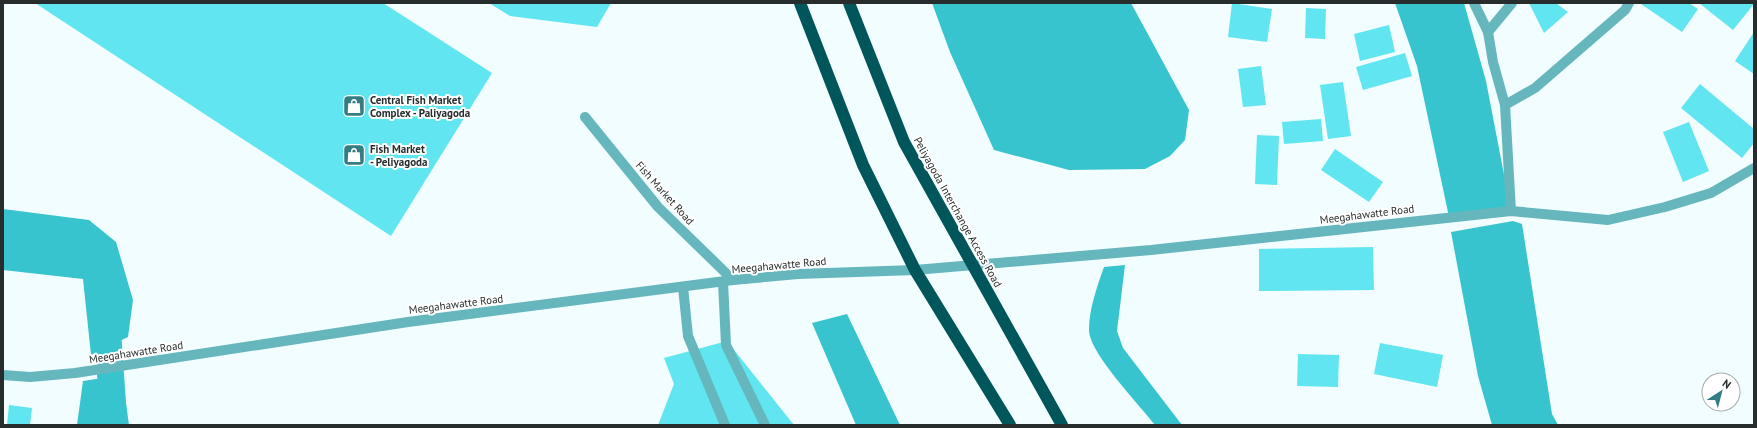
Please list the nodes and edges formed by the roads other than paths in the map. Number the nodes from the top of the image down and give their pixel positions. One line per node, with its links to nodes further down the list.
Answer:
1 (800, 3): 12 (highway)
2 (849, 3): 11 (highway, Peliyagoda Interchange Access Road)
3 (1474, 3): 6 (street)
4 (1512, 3): 6 (street)
5 (1629, 3): 7 (street)
6 (1488, 32): 7 (street)
7 (1505, 105): 10 (street)
8 (585, 117): 13 (street, Fish Market Road)
9 (1754, 168): 10 (street, Meegahawatte Road)
10 (1511, 211): 11 (street, Meegahawatte Road)
11 (973, 265): 12 (street, Meegahawatte Road); 19 (highway, Peliyagoda Interchange Access Road)
12 (915, 270): 13 (street, Meegahawatte Road); 18 (highway)
13 (728, 281): 14 (street, Meegahawatte Road); 17 (street)
14 (683, 287): 15 (street, Meegahawatte Road); 16 (street)
15 (3, 375)
16 (725, 425)
17 (765, 425)
18 (1010, 425)
19 (1062, 425)

